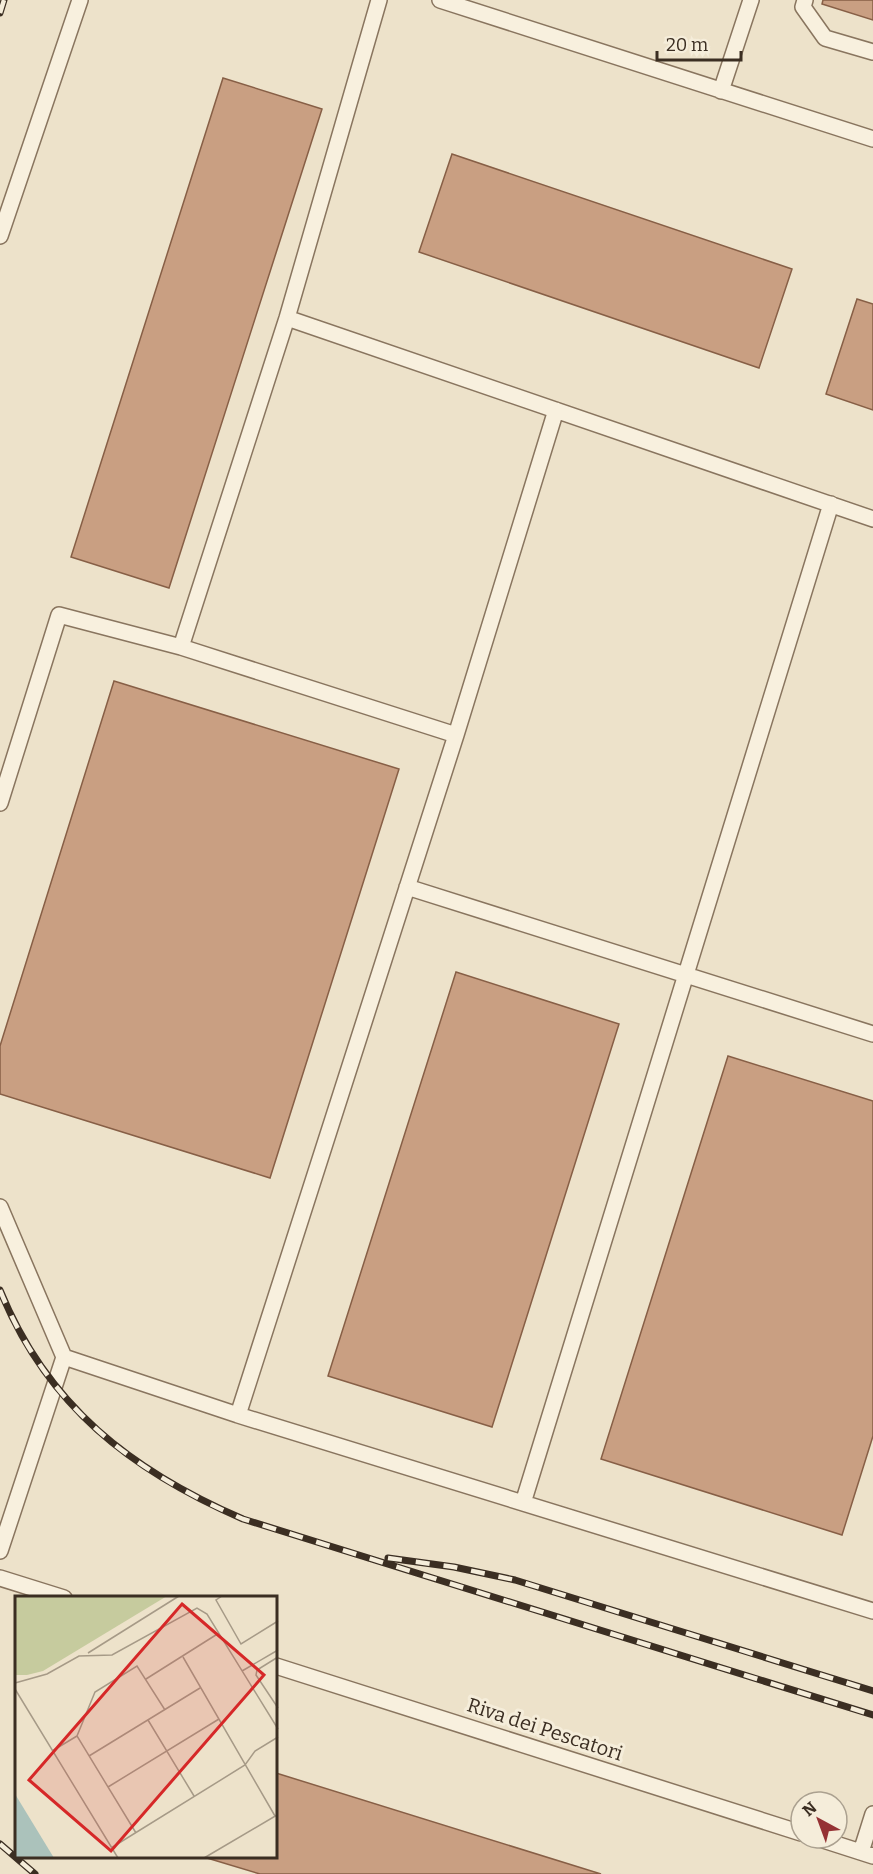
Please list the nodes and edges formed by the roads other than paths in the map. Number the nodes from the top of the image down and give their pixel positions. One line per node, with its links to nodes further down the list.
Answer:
1 (80, 0): 9 (lane)
2 (379, 0): 10 (lane)
3 (440, 0): 7 (lane)
4 (751, 0): 7 (lane)
5 (805, 0): 6 (lane)
6 (873, 52)
7 (722, 91): 8 (lane)
8 (873, 139)
9 (0, 236)
10 (287, 318): 11 (lane); 14 (lane)
11 (556, 410): 12 (lane); 15 (lane)
12 (831, 504): 13 (lane); 18 (lane)
13 (873, 519)
14 (181, 647): 15 (lane); 16 (lane)
15 (456, 735): 17 (lane)
16 (0, 803)
17 (407, 887): 18 (lane); 22 (lane)
18 (686, 975): 19 (lane); 23 (lane)
19 (873, 1034)
20 (0, 1207): 21 (lane)
21 (64, 1357): 22 (lane); 24 (lane)
22 (238, 1415): 23 (lane)
23 (523, 1503): 27 (lane)
24 (0, 1551)
25 (0, 1578): 26 (lane)
26 (58, 1596)
27 (873, 1611)
28 (278, 1667): 30 (lane, Riva dei Pescatori)
29 (873, 1814): 32 (lane)
30 (789, 1829)
31 (849, 1848): 32 (lane)
32 (867, 1854)

